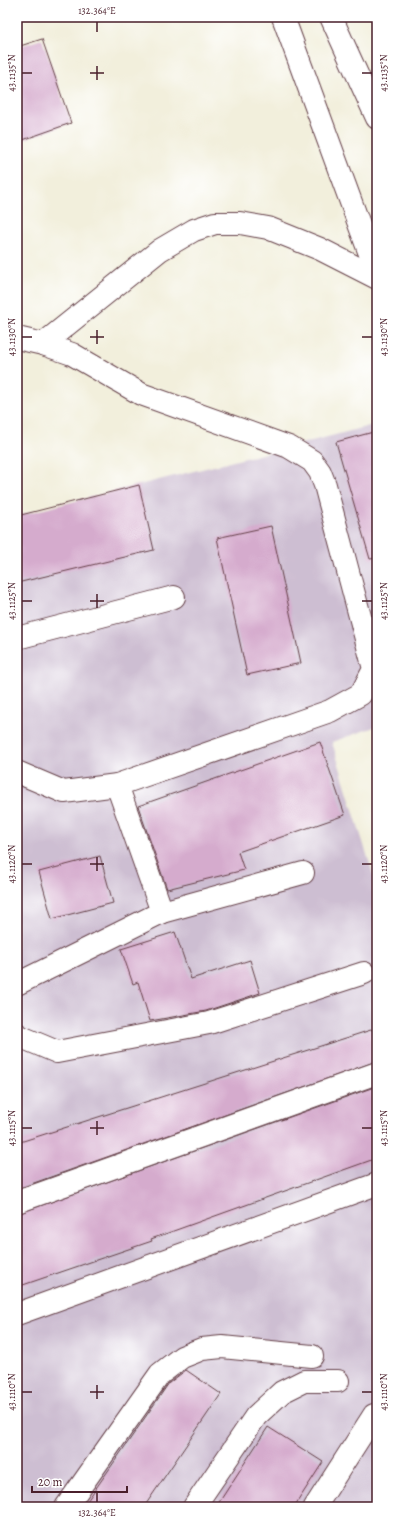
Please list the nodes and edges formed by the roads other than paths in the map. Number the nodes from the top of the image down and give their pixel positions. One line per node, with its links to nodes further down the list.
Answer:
1 (283, 17): 4 (lane)
2 (331, 17): 3 (lane)
3 (377, 118)
4 (377, 273)
5 (377, 278): 7 (lane)
6 (17, 338): 7 (lane)
7 (43, 344): 11 (lane)
8 (174, 597): 9 (lane)
9 (17, 638)
10 (17, 772): 11 (lane)
11 (117, 785): 13 (lane)
12 (303, 873): 13 (lane)
13 (162, 912): 15 (lane)
14 (364, 973): 16 (lane)
15 (17, 984)
16 (17, 1034)
17 (377, 1073): 19 (lane)
18 (377, 1184): 20 (lane)
19 (17, 1202)
20 (17, 1314)
21 (312, 1356): 24 (lane)
22 (338, 1380): 25 (lane)
23 (374, 1415): 26 (lane)
24 (66, 1507)
25 (194, 1507)
26 (315, 1507)

